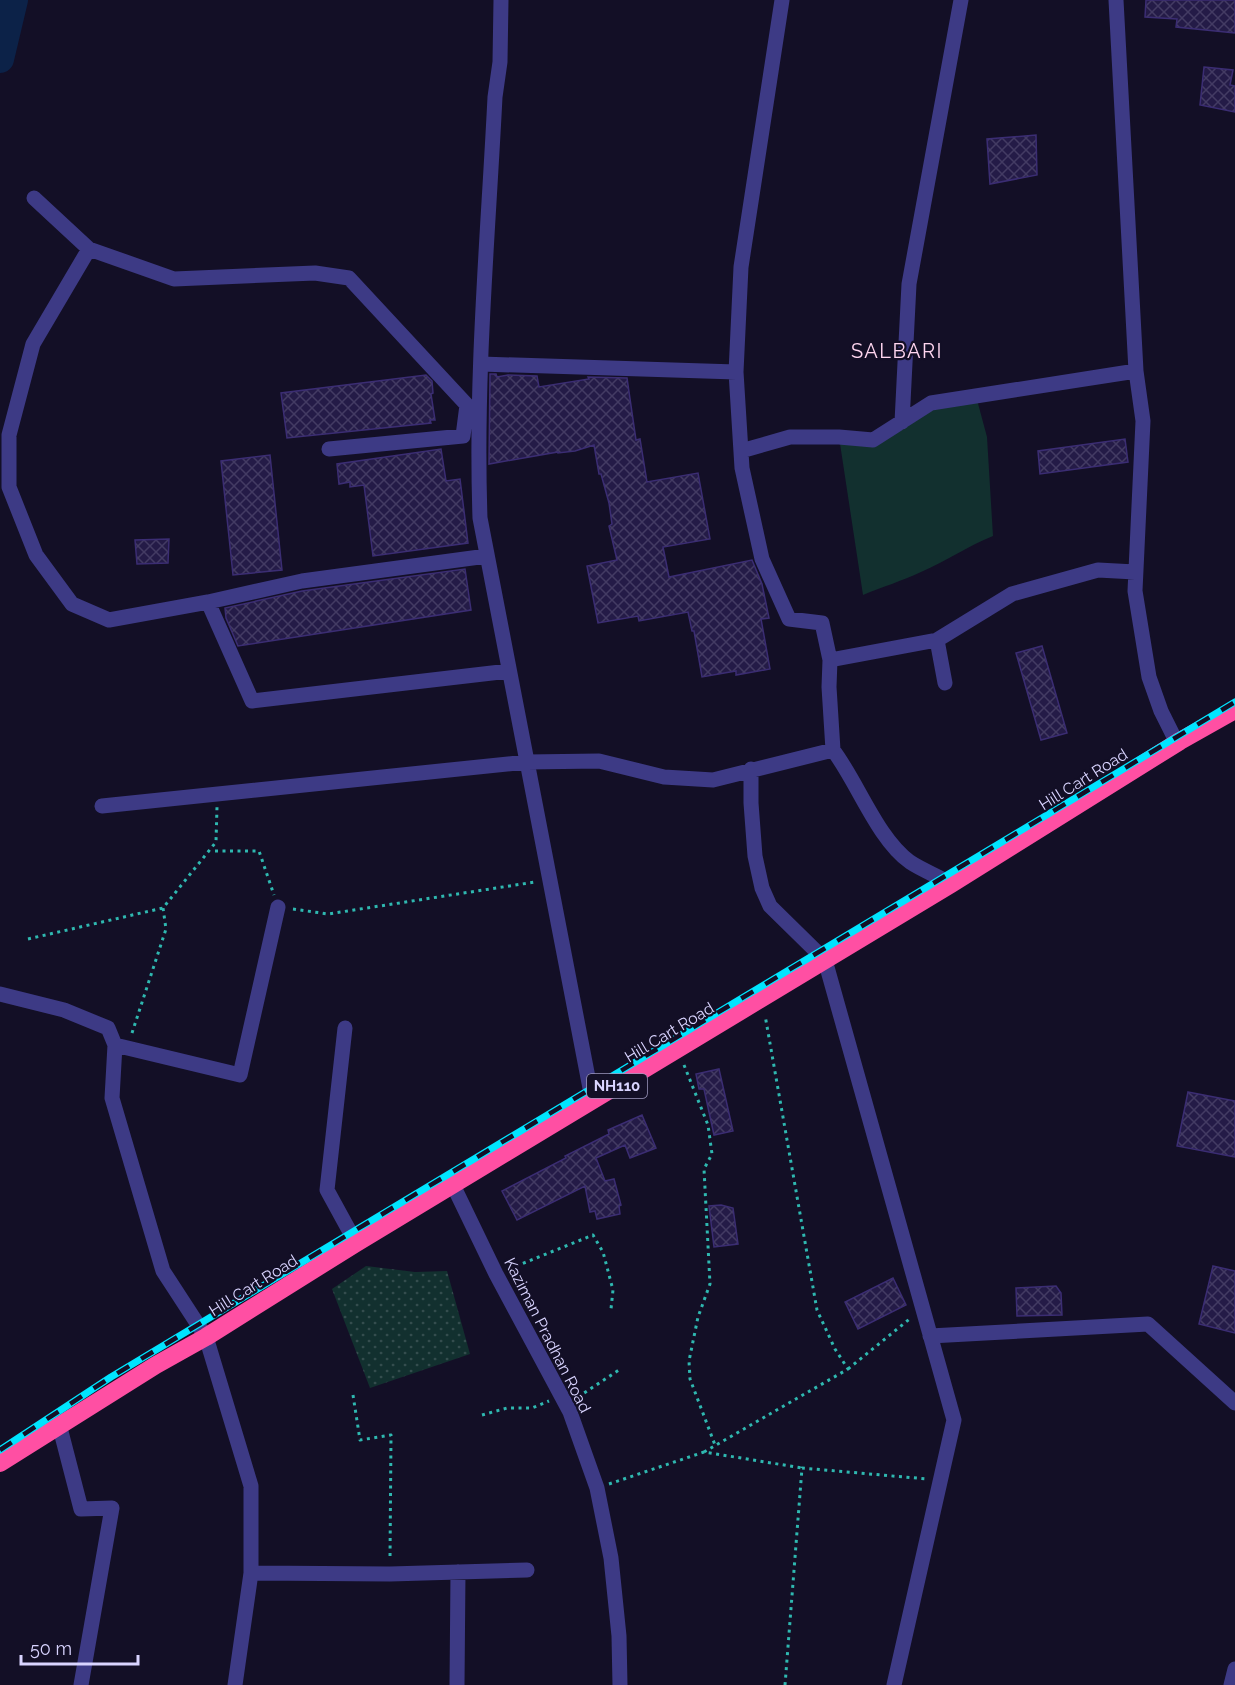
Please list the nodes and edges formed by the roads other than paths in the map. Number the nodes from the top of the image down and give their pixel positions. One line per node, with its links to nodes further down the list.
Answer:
1 (501, 0): 7 (street)
2 (782, 0): 9 (street)
3 (961, 0): 12 (street)
4 (1116, 0): 8 (street)
5 (34, 198): 6 (street)
6 (89, 249): 10 (street); 17 (street)
7 (480, 364): 9 (street); 11 (street)
8 (1136, 371): 12 (street); 16 (street)
9 (736, 372): 14 (street)
10 (467, 405): 11 (street); 13 (street)
11 (479, 418): 15 (street)
12 (902, 422): 14 (street)
13 (329, 449)
14 (741, 451): 19 (street)
15 (487, 556): 17 (street); 20 (street)
16 (1135, 572): 18 (street); 23 (street)
17 (208, 602): 20 (street)
18 (937, 640): 19 (street); 21 (street)
19 (830, 660): 24 (street)
20 (509, 671): 25 (street)
21 (945, 683)
22 (1235, 710): 23 (highway, Hill Cart Road / NH110)
23 (1180, 741): 28 (highway, Hill Cart Road / NH110)
24 (833, 750): 26 (street); 28 (street)
25 (527, 762): 26 (street); 27 (street); 34 (street)
26 (751, 770): 30 (street)
27 (102, 806)
28 (951, 884): 30 (highway, Hill Cart Road / NH110)
29 (278, 907): 33 (street)
30 (825, 960): 34 (highway, Hill Cart Road / NH110); 37 (street)
31 (0, 994): 33 (street)
32 (345, 1028): 36 (street)
33 (121, 1047): 38 (street)
34 (596, 1098): 35 (highway, Hill Cart Road / NH110)
35 (453, 1185): 36 (highway, Hill Cart Road / NH110); 49 (street, Kaziman Pradhan Road)
36 (356, 1243): 38 (highway, Hill Cart Road / NH110)
37 (930, 1336): 39 (street); 50 (street)
38 (206, 1337): 40 (highway, Hill Cart Road / NH110); 44 (street)
39 (1235, 1403)
40 (59, 1424): 41 (highway, Hill Cart Road / NH110); 46 (street)
41 (0, 1463)
42 (527, 1570): 43 (street)
43 (458, 1572): 44 (street); 48 (street)
44 (251, 1573): 47 (street)
45 (1235, 1669): 51 (street)
46 (81, 1685)
47 (235, 1685)
48 (457, 1685)
49 (620, 1685)
50 (894, 1685)
51 (1231, 1685)

